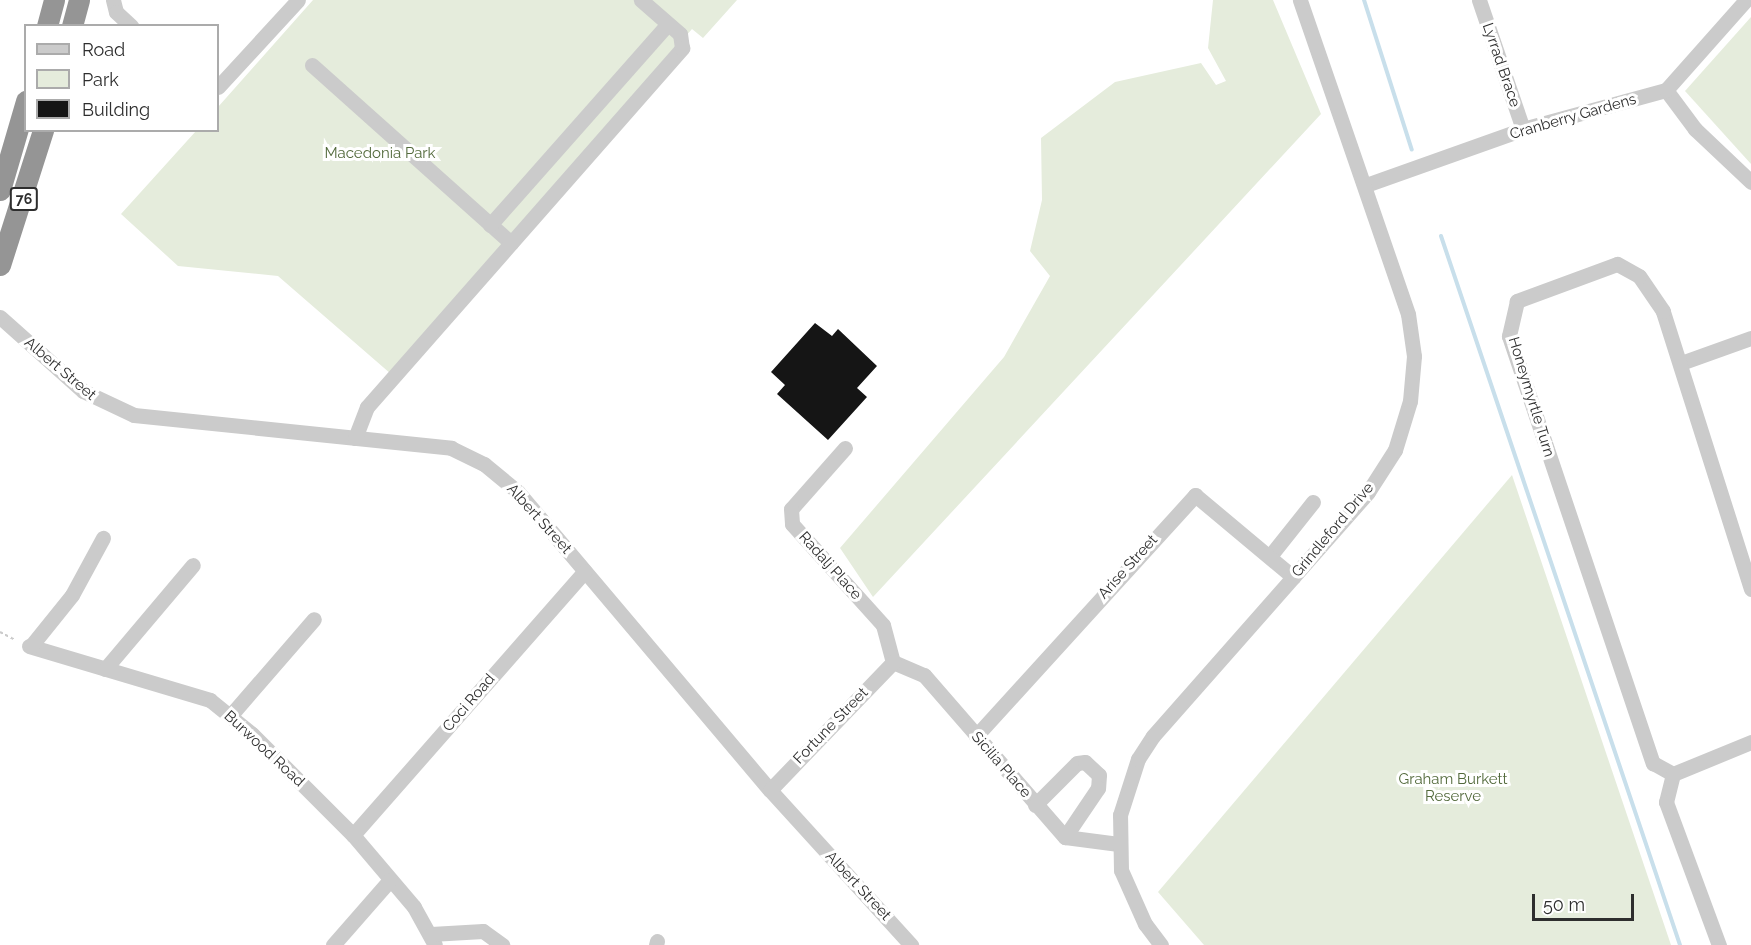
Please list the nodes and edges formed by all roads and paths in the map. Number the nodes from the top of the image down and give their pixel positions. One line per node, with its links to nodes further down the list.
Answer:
1 (54, 0): 9 (highway)
2 (79, 0): 10 (highway)
3 (113, 0): 11 (street)
4 (298, 0): 14 (street)
5 (641, 0): 12 (street)
6 (1300, 0): 20 (street, Grindleford Drive)
7 (1479, 0): 17 (street, Lyrrad Brace)
8 (1746, 0): 15 (street)
9 (48, 24)
10 (73, 24)
11 (129, 24)
12 (668, 24): 22 (street); 23 (street)
13 (312, 65): 22 (street)
14 (221, 86)
15 (1666, 90): 17 (street, Cranberry Gardens); 19 (street)
16 (24, 108): 21 (highway, 76)
17 (1523, 129): 20 (street, Cranberry Gardens)
18 (42, 132): 24 (highway, 76)
19 (1751, 182)
20 (1366, 185): 35 (street, Grindleford Drive)
21 (0, 190)
22 (490, 225): 23 (street)
23 (511, 243): 28 (street)
24 (0, 265)
25 (0, 317): 28 (street, Albert Street)
26 (1751, 338): 27 (street)
27 (1681, 363): 36 (street, Honeymyrtle Turn); 45 (street, Honeymyrtle Turn)
28 (355, 438): 34 (street, Albert Street)
29 (845, 448): 40 (street, Radalj Place)
30 (1313, 502): 32 (street)
31 (103, 538): 39 (street)
32 (1267, 553): 35 (street, Arise Street); 43 (street, Arise Street)
33 (193, 564): 41 (street)
34 (585, 571): 46 (street, Albert Street); 48 (street, Coci Road)
35 (1293, 577): 50 (street, Grindleford Drive)
36 (1751, 589)
37 (314, 619): 42 (street)
38 (0, 632): 39 (path)
39 (30, 646): 41 (street, Burwood Road)
40 (893, 662): 43 (street, Sicilia Place); 46 (street, Fortune Street)
41 (105, 669): 42 (street, Burwood Road)
42 (230, 716): 48 (street, Burwood Road)
43 (976, 736): 47 (street, Sicilia Place)
44 (1751, 742): 45 (street)
45 (1674, 774): 57 (street)
46 (770, 790): 55 (street, Albert Street)
47 (1035, 805): 49 (street, Sicilia Place); 49 (street)
48 (353, 835): 51 (street, Burwood Road)
49 (1065, 837): 50 (street)
50 (1119, 844): 56 (street, Grindleford Drive)
51 (390, 880): 52 (street, Burwood Road); 53 (street)
52 (433, 939): 54 (street)
53 (333, 945)
54 (502, 945)
55 (911, 945)
56 (1161, 945)
57 (1719, 945)

